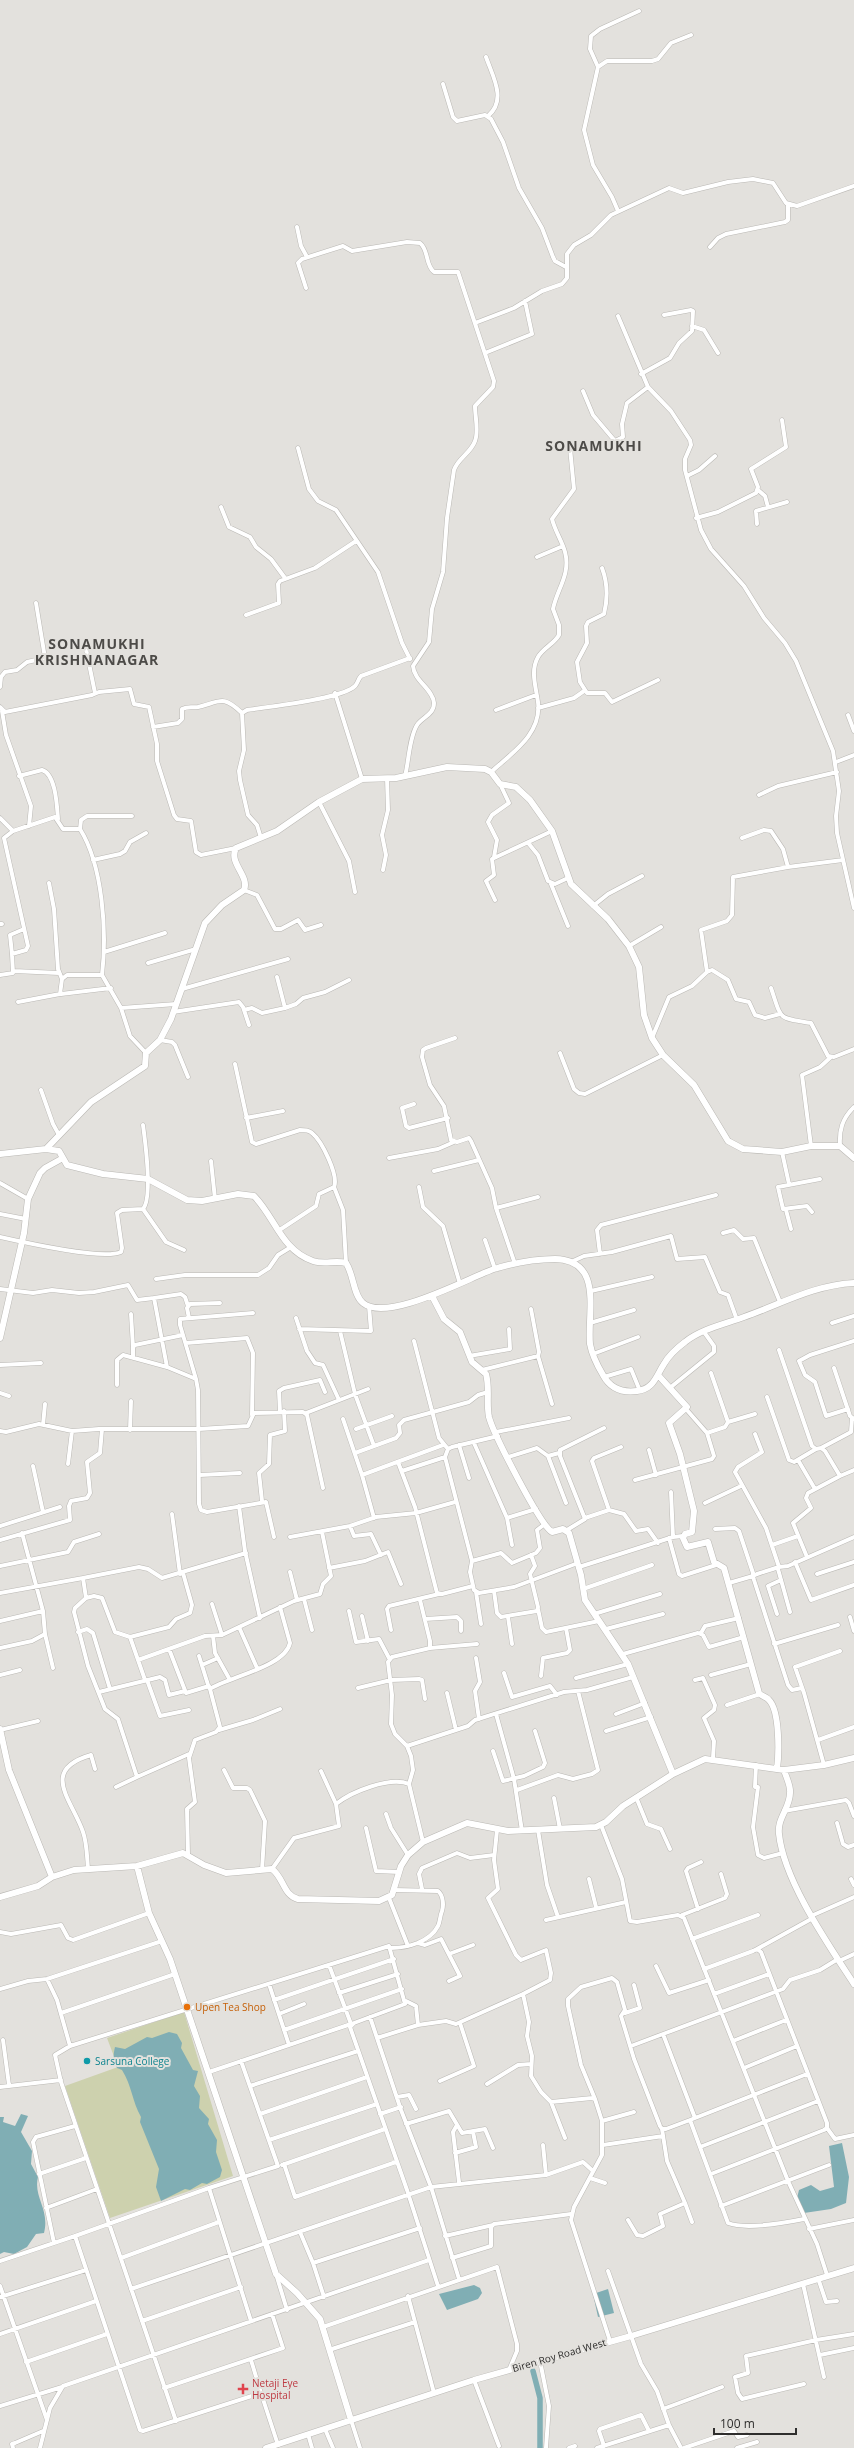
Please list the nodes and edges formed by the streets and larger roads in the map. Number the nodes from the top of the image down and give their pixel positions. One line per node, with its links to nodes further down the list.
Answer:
1 (639, 11): 4 (street)
2 (691, 35): 4 (street)
3 (486, 57): 6 (street)
4 (598, 67): 9 (street)
5 (443, 84): 6 (street)
6 (488, 116): 13 (street)
7 (854, 186): 8 (street)
8 (788, 205): 9 (street); 11 (street)
9 (618, 211): 13 (street)
10 (297, 227): 12 (street)
11 (710, 247)
12 (307, 257): 14 (street); 18 (street)
13 (566, 266): 15 (street)
14 (306, 288)
15 (525, 301): 18 (street); 20 (street)
16 (664, 315): 19 (street)
17 (618, 316): 22 (street)
18 (475, 323): 20 (street)
19 (692, 326): 21 (street); 22 (street)
20 (485, 353): 45 (street)
21 (718, 353)
22 (641, 374): 23 (street)
23 (648, 387): 24 (street); 29 (street)
24 (583, 391)
25 (782, 420): 30 (street)
26 (298, 448): 36 (street)
27 (570, 448): 37 (street)
28 (715, 456): 29 (street)
29 (687, 476): 34 (street)
30 (758, 490): 33 (street); 34 (street)
31 (787, 502): 33 (street)
32 (221, 507): 40 (street)
33 (768, 507): 35 (street)
34 (696, 518): 60 (street)
35 (758, 524)
36 (356, 541): 40 (street); 44 (street)
37 (563, 546): 38 (street); 51 (street)
38 (537, 557)
39 (602, 568): 48 (street)
40 (285, 578): 42 (street)
41 (36, 603): 47 (street)
42 (246, 615)
43 (77, 647): 49 (street)
44 (410, 658): 45 (street); 50 (street)
45 (413, 664): 64 (street)
46 (658, 680): 48 (street)
47 (0, 687)
48 (584, 691): 52 (street)
49 (95, 693): 53 (street); 57 (street)
50 (335, 693): 55 (street); 66 (street)
51 (536, 695): 52 (street); 54 (street)
52 (538, 708): 61 (street)
53 (1, 709): 63 (street)
54 (496, 710)
55 (242, 713): 57 (street); 78 (street)
56 (848, 715): 58 (street)
57 (153, 727): 81 (street)
58 (854, 731)
59 (854, 756): 60 (street)
60 (836, 762): 62 (street)
61 (491, 772): 64 (street); 67 (street)
62 (837, 772): 68 (street); 84 (street)
63 (19, 776): 72 (street); 73 (street)
64 (405, 776): 65 (street)
65 (387, 778): 66 (street); 86 (street)
66 (362, 779): 69 (street)
67 (500, 784): 76 (street); 82 (street)
68 (759, 794)
69 (319, 802): 78 (street); 92 (street)
70 (132, 816): 74 (street)
71 (0, 818): 75 (street)
72 (58, 819): 73 (street); 74 (street)
73 (29, 826): 75 (street)
74 (80, 829): 83 (street)
75 (13, 831): 99 (street)
76 (552, 831): 80 (street); 88 (street)
77 (146, 833): 83 (street)
78 (262, 838): 81 (street)
79 (742, 838): 85 (street)
80 (529, 844): 82 (street); 90 (street)
81 (236, 848): 91 (street)
82 (494, 857): 93 (street)
83 (93, 860): 103 (street)
84 (843, 860): 85 (street); 95 (street)
85 (788, 867): 108 (street)
86 (383, 870)
87 (642, 876): 94 (street)
88 (568, 878): 90 (street); 94 (street)
89 (49, 883): 109 (street)
90 (551, 884): 97 (street)
91 (244, 890): 96 (street); 102 (street)
92 (355, 892)
93 (495, 900)
94 (593, 906): 101 (street)
95 (854, 908)
96 (322, 924)
97 (568, 926)
98 (660, 926): 101 (street)
99 (24, 929): 104 (street); 104 (street)
100 (165, 933): 103 (street)
101 (629, 946): 128 (street)
102 (196, 949): 106 (street); 117 (street)
103 (104, 952): 110 (street)
104 (12, 954): 107 (street)
105 (288, 959): 117 (street)
106 (148, 963)
107 (14, 971): 109 (street); 111 (street)
108 (706, 972): 125 (street); 128 (street)
109 (59, 973): 113 (street)
110 (102, 975): 113 (street); 115 (street)
111 (0, 976)
112 (277, 977): 122 (street)
113 (62, 979): 118 (street)
114 (349, 980): 122 (street)
115 (111, 988): 118 (street); 121 (street)
116 (771, 988): 125 (street)
117 (182, 989): 120 (street)
118 (61, 994): 119 (street)
119 (18, 1002)
120 (176, 1004): 121 (street); 124 (street)
121 (121, 1008): 131 (street)
122 (285, 1008): 123 (street)
123 (244, 1010): 124 (street); 126 (street)
124 (173, 1012): 129 (street)
125 (780, 1014): 134 (street)
126 (249, 1025)
127 (455, 1038): 142 (street)
128 (652, 1038): 133 (street)
129 (160, 1040): 131 (street); 136 (street)
130 (854, 1049): 134 (street)
131 (146, 1053): 144 (street)
132 (560, 1053): 133 (street)
133 (663, 1055): 149 (street)
134 (831, 1057): 146 (street)
135 (235, 1064): 141 (street)
136 (188, 1077)
137 (41, 1090): 144 (street)
138 (414, 1104): 142 (street)
139 (854, 1107): 147 (street)
140 (283, 1111): 141 (street)
141 (246, 1118): 162 (street)
142 (448, 1118): 145 (street)
143 (143, 1125): 157 (street)
144 (59, 1135): 148 (street)
145 (454, 1142): 152 (street); 154 (street)
146 (811, 1146): 147 (street); 149 (street)
147 (840, 1146): 153 (street)
148 (46, 1149): 150 (street); 151 (street)
149 (782, 1152): 160 (street)
150 (0, 1154)
151 (63, 1158): 157 (street); 164 (street)
152 (389, 1158)
153 (854, 1158)
154 (480, 1160): 156 (street); 167 (street)
155 (211, 1161): 165 (street)
156 (434, 1171)
157 (148, 1179): 165 (street); 168 (street)
158 (820, 1179): 160 (street)
159 (0, 1183): 164 (street)
160 (789, 1184): 169 (street)
161 (419, 1187): 189 (street)
162 (334, 1188): 174 (street); 183 (street)
163 (716, 1195): 181 (street)
164 (28, 1198): 172 (street)
165 (215, 1198): 174 (street)
166 (538, 1198): 167 (street)
167 (496, 1208): 184 (street)
168 (143, 1209): 178 (street); 180 (street)
169 (786, 1210): 170 (street); 173 (street)
170 (812, 1212)
171 (0, 1214): 172 (street)
172 (26, 1219): 178 (street)
173 (792, 1229)
174 (278, 1231): 179 (street)
175 (723, 1233): 195 (street)
176 (0, 1237): 178 (street)
177 (485, 1240): 185 (street)
178 (22, 1242): 191 (street)
179 (291, 1247): 183 (street); 187 (street)
180 (184, 1250)
181 (600, 1254): 182 (street); 206 (street)
182 (571, 1262): 184 (street); 192 (street)
183 (346, 1263): 198 (street)
184 (515, 1264): 185 (street)
185 (495, 1269): 189 (street)
186 (652, 1277): 192 (street)
187 (156, 1279)
188 (854, 1283): 195 (street)
189 (460, 1284): 193 (street)
190 (0, 1289): 191 (street)
191 (11, 1291): 194 (street); 215 (street)
192 (591, 1291): 207 (street)
193 (432, 1296): 198 (street); 223 (street)
194 (154, 1298): 197 (street); 216 (street)
195 (780, 1302): 206 (street)
196 (220, 1303): 197 (street)
197 (188, 1306): 204 (street)
198 (370, 1306): 211 (street)
199 (531, 1309): 224 (street)
200 (634, 1310): 207 (street)
201 (131, 1314): 220 (street)
202 (253, 1314): 204 (street)
203 (854, 1316): 208 (street)
204 (189, 1318): 213 (street)
205 (296, 1318): 209 (street)
206 (737, 1320): 212 (street)
207 (590, 1323): 222 (street)
208 (832, 1323)
209 (300, 1329): 211 (street); 245 (street)
210 (509, 1329): 223 (street)
211 (340, 1331): 242 (street)
212 (704, 1332): 232 (street); 236 (street)
213 (183, 1335): 216 (street); 219 (street)
214 (638, 1337): 222 (street)
215 (0, 1338)
216 (163, 1338): 220 (street); 228 (street)
217 (414, 1341): 251 (street)
218 (854, 1341): 250 (street)
219 (186, 1343): 234 (street); 255 (street)
220 (133, 1347): 225 (street)
221 (779, 1350): 279 (street)
222 (593, 1354): 233 (street)
223 (469, 1356): 230 (street)
224 (538, 1356): 230 (street); 248 (street)
225 (133, 1357): 228 (street); 235 (street)
226 (40, 1363): 227 (street)
227 (0, 1365)
228 (167, 1368): 234 (street)
229 (834, 1368): 250 (street)
230 (482, 1370): 240 (street)
231 (711, 1373): 260 (street)
232 (658, 1375): 236 (street); 238 (street)
233 (604, 1378): 238 (street); 238 (street)
234 (196, 1379): 265 (street)
235 (117, 1385)
236 (671, 1387): 249 (street)
237 (368, 1389): 242 (street)
238 (640, 1391)
239 (325, 1392): 252 (street)
240 (488, 1392): 251 (street); 270 (street)
241 (0, 1393): 243 (street)
242 (355, 1394): 245 (street); 262 (street)
243 (9, 1396)
244 (767, 1397): 286 (street)
245 (339, 1400): 253 (street)
246 (131, 1401): 267 (street)
247 (45, 1404): 261 (street)
248 (552, 1404)
249 (686, 1409): 271 (street); 290 (street)
250 (848, 1409): 258 (street)
251 (432, 1411): 274 (street); 276 (street)
252 (282, 1412): 253 (street); 255 (street); 304 (street)
253 (306, 1413): 301 (street)
254 (755, 1414): 260 (street)
255 (252, 1415): 265 (street)
256 (392, 1416): 262 (street)
257 (569, 1418): 270 (street)
258 (853, 1418): 279 (street)
259 (343, 1419): 281 (street)
260 (728, 1422): 271 (street)
261 (43, 1425): 268 (street); 269 (street)
262 (366, 1425): 266 (street); 276 (street)
263 (604, 1428): 282 (street)
264 (102, 1429): 267 (street); 269 (street); 324 (street)
265 (199, 1429): 267 (street); 296 (street)
266 (356, 1429)
267 (130, 1430)
268 (0, 1431)
269 (72, 1431): 288 (street)
270 (497, 1434): 273 (street); 285 (street)
271 (707, 1434): 290 (street)
272 (755, 1434): 300 (street)
273 (474, 1443): 275 (street); 316 (street)
274 (443, 1445): 278 (street); 287 (street)
275 (459, 1445): 278 (street); 298 (street)
276 (374, 1446): 281 (street)
277 (621, 1447): 311 (street)
278 (448, 1449): 284 (street)
279 (818, 1449): 286 (street); 297 (street)
280 (650, 1450): 295 (street)
281 (355, 1453): 294 (street)
282 (559, 1453): 283 (street); 317 (street)
283 (548, 1456): 285 (street); 306 (street)
284 (445, 1457): 292 (street); 305 (street)
285 (508, 1457): 310 (street)
286 (798, 1460): 302 (street)
287 (398, 1462): 292 (street); 294 (street)
288 (68, 1464)
289 (33, 1466): 312 (street)
290 (684, 1467): 295 (street); 326 (street)
291 (854, 1470): 297 (street)
292 (402, 1471): 313 (street)
293 (240, 1473): 296 (street)
294 (362, 1475): 315 (street)
295 (656, 1475): 299 (street)
296 (200, 1476): 308 (street)
297 (840, 1476): 302 (street)
298 (469, 1478)
299 (635, 1480)
300 (741, 1486): 307 (street); 335 (street)
301 (323, 1488)
302 (816, 1489): 327 (street)
303 (671, 1492): 331 (street)
304 (262, 1501): 308 (street); 328 (street)
305 (456, 1502): 313 (street); 341 (street)
306 (566, 1503)
307 (705, 1503)
308 (239, 1506): 336 (street)
309 (60, 1507): 312 (street)
310 (536, 1509): 316 (street); 318 (street)
311 (609, 1510): 317 (street); 333 (street)
312 (43, 1512): 319 (street)
313 (416, 1513): 315 (street); 366 (street)
314 (172, 1514): 351 (street)
315 (374, 1518): 320 (street)
316 (507, 1518): 334 (street)
317 (584, 1518): 322 (street)
318 (544, 1524): 322 (street); 338 (street)
319 (0, 1526)
320 (350, 1526): 323 (street); 337 (street)
321 (715, 1529): 353 (street)
322 (567, 1530): 344 (street)
323 (322, 1532): 329 (street); 348 (street)
324 (22, 1533): 332 (street); 340 (street)
325 (99, 1534): 340 (street)
326 (683, 1536): 331 (street); 346 (street)
327 (798, 1536): 335 (street); 339 (street)
328 (274, 1537)
329 (290, 1537)
330 (854, 1537): 339 (street)
331 (671, 1538): 333 (street); 346 (street)
332 (0, 1540)
333 (658, 1542): 344 (street)
334 (512, 1545)
335 (772, 1545): 349 (street)
336 (246, 1553): 351 (street); 384 (street)
337 (381, 1555): 348 (street); 358 (street)
338 (531, 1555): 341 (street); 355 (street)
339 (807, 1557): 342 (street)
340 (29, 1560): 347 (street); 360 (street)
341 (472, 1561): 361 (street)
342 (796, 1562): 349 (street); 359 (street)
343 (854, 1562): 352 (street)
344 (579, 1565): 355 (street); 362 (street)
345 (652, 1565): 362 (street)
346 (716, 1565): 357 (street)
347 (0, 1566)
348 (329, 1568): 369 (street)
349 (778, 1568): 353 (street); 356 (street)
350 (290, 1572): 370 (street)
351 (181, 1574): 354 (street); 402 (street)
352 (817, 1574)
353 (753, 1576): 357 (street); 408 (street)
354 (83, 1578): 360 (street); 368 (street)
355 (532, 1580): 363 (street); 374 (street)
356 (781, 1580): 377 (street); 380 (street)
357 (729, 1583): 385 (street)
358 (401, 1584)
359 (854, 1585)
360 (37, 1586): 365 (street); 375 (street)
361 (473, 1586): 364 (street); 366 (street)
362 (583, 1589): 378 (street)
363 (494, 1591): 364 (street); 382 (street)
364 (476, 1592): 389 (street)
365 (0, 1594)
366 (439, 1594): 371 (street)
367 (660, 1594): 378 (street)
368 (86, 1598): 397 (street); 402 (street)
369 (304, 1599): 370 (street); 394 (street)
370 (297, 1600): 373 (street)
371 (420, 1600): 386 (street); 395 (street)
372 (212, 1604): 401 (street)
373 (280, 1607): 384 (street); 423 (street)
374 (538, 1609): 382 (street); 392 (street)
375 (43, 1611): 388 (street); 400 (street)
376 (348, 1611): 405 (street)
377 (790, 1612)
378 (594, 1614): 387 (street)
379 (663, 1614): 393 (street)
380 (777, 1614)
381 (362, 1616): 405 (street)
382 (508, 1617): 407 (street)
383 (850, 1617): 398 (street)
384 (260, 1618): 391 (street)
385 (739, 1618): 399 (street); 404 (street)
386 (426, 1619): 396 (street); 410 (street)
387 (599, 1620): 392 (street); 393 (street)
388 (0, 1621)
389 (481, 1624)
390 (838, 1625): 408 (street)
391 (239, 1627): 401 (street); 423 (street)
392 (566, 1628): 428 (street)
393 (606, 1629): 413 (street)
394 (312, 1630)
395 (392, 1630)
396 (461, 1631)
397 (78, 1632): 438 (street); 441 (street)
398 (854, 1632)
399 (701, 1633): 404 (street); 413 (street)
400 (45, 1634): 409 (street); 422 (street)
401 (222, 1635): 403 (street)
402 (130, 1636): 418 (street)
403 (213, 1636): 411 (street); 415 (street)
404 (744, 1637): 421 (street)
405 (368, 1641): 416 (street)
406 (477, 1644): 410 (street)
407 (512, 1644)
408 (774, 1644): 437 (street)
409 (0, 1648)
410 (430, 1648): 416 (street)
411 (169, 1649): 418 (street); 439 (street)
412 (840, 1651): 437 (street)
413 (623, 1654): 420 (street)
414 (199, 1656): 419 (street)
415 (218, 1658): 419 (street); 432 (street)
416 (389, 1658): 433 (street)
417 (476, 1658): 453 (street)
418 (138, 1660): 431 (street)
419 (202, 1664): 435 (street)
420 (628, 1664): 429 (street); 430 (street)
421 (751, 1664): 427 (street); 443 (street)
422 (54, 1668)
423 (257, 1668): 432 (street)
424 (20, 1670): 426 (street)
425 (504, 1673): 444 (street)
426 (0, 1675)
427 (711, 1675)
428 (541, 1676)
429 (633, 1677): 440 (street); 446 (street)
430 (576, 1678)
431 (146, 1680): 438 (street); 439 (street); 449 (street)
432 (230, 1680): 435 (street)
433 (391, 1680): 436 (street); 445 (street); 463 (street)
434 (695, 1680): 467 (street)
435 (209, 1687): 439 (street); 457 (street)
436 (358, 1688)
437 (802, 1688): 462 (street)
438 (110, 1689): 441 (street)
439 (185, 1691)
440 (578, 1691): 444 (street); 481 (street)
441 (99, 1692): 477 (street)
442 (447, 1693): 458 (street)
443 (760, 1694): 447 (street); 472 (street)
444 (557, 1695): 450 (street)
445 (425, 1699)
446 (645, 1703): 451 (street); 452 (street)
447 (727, 1705)
448 (280, 1709): 457 (street)
449 (189, 1710)
450 (496, 1714): 453 (street); 478 (street)
451 (616, 1714)
452 (651, 1717): 460 (street); 476 (street)
453 (479, 1719): 458 (street)
454 (38, 1721): 456 (street)
455 (854, 1727): 462 (street)
456 (0, 1730): 461 (street)
457 (219, 1730): 466 (street)
458 (456, 1730): 463 (street)
459 (535, 1731): 478 (street)
460 (606, 1731)
461 (1, 1739): 465 (street)
462 (818, 1740): 470 (street)
463 (407, 1746): 479 (street)
464 (493, 1751): 478 (street)
465 (3, 1752): 509 (street)
466 (189, 1754): 477 (street); 499 (street)
467 (713, 1758): 469 (street); 476 (street)
468 (854, 1758): 470 (street)
469 (756, 1765): 472 (street); 498 (street)
470 (824, 1765): 474 (street)
471 (95, 1769): 504 (street)
472 (777, 1769): 474 (street)
473 (224, 1770): 506 (street)
474 (784, 1770): 485 (street)
475 (321, 1771): 484 (street)
476 (673, 1774): 483 (street)
477 (137, 1777): 480 (street)
478 (514, 1779): 481 (street)
479 (409, 1784): 484 (street); 495 (street)
480 (116, 1787)
481 (517, 1790): 494 (street)
482 (554, 1798): 491 (street)
483 (636, 1798): 489 (street); 497 (street)
484 (336, 1804): 505 (street)
485 (783, 1811): 487 (street); 498 (street)
486 (386, 1814): 500 (street)
487 (854, 1816)
488 (837, 1823): 496 (street)
489 (601, 1825): 491 (street); 518 (street)
490 (366, 1828): 507 (street)
491 (560, 1829): 493 (street)
492 (496, 1830): 494 (street); 495 (street); 501 (street)
493 (538, 1830): 494 (street); 524 (street)
494 (522, 1831)
495 (423, 1842): 500 (street)
496 (854, 1845)
497 (670, 1849)
498 (784, 1852): 525 (street)
499 (188, 1854): 503 (street); 506 (street)
500 (408, 1855): 507 (street)
501 (494, 1855): 513 (street); 556 (street)
502 (701, 1862): 520 (street)
503 (137, 1866): 504 (street); 521 (street)
504 (88, 1869): 509 (street)
505 (272, 1869): 506 (street); 517 (street)
506 (262, 1870)
507 (399, 1872): 514 (street)
508 (721, 1874): 520 (street)
509 (52, 1877): 515 (street)
510 (589, 1879): 519 (street)
511 (851, 1879): 512 (street)
512 (854, 1885)
513 (422, 1889): 514 (street); 530 (street)
514 (394, 1890): 517 (street)
515 (0, 1897)
516 (854, 1897): 525 (street)
517 (389, 1898): 532 (street)
518 (626, 1902): 519 (street); 522 (street)
519 (596, 1908): 524 (street)
520 (698, 1909): 522 (street)
521 (149, 1913): 527 (street); 529 (street)
522 (682, 1915): 528 (street)
523 (758, 1915): 528 (street)
524 (558, 1917): 526 (street)
525 (812, 1917): 534 (street); 538 (street)
526 (546, 1920)
527 (0, 1932)
528 (692, 1940): 541 (street)
529 (162, 1941): 542 (street); 545 (street)
530 (418, 1942): 532 (street); 535 (street)
531 (473, 1945): 535 (street)
532 (408, 1946): 533 (street)
533 (391, 1948): 537 (street); 539 (street)
534 (757, 1949): 541 (street); 544 (street)
535 (449, 1954): 548 (street)
536 (854, 1954): 538 (street)
537 (394, 1959): 543 (street); 546 (street)
538 (838, 1960): 550 (street); 554 (street)
539 (329, 1965): 546 (street); 549 (street)
540 (656, 1966): 547 (street)
541 (704, 1969): 547 (street)
542 (175, 1974): 562 (street); 564 (street)
543 (398, 1974): 552 (street); 555 (street)
544 (769, 1974): 554 (street); 557 (street)
545 (47, 1979): 553 (street); 564 (street)
546 (334, 1979): 555 (street); 558 (street)
547 (709, 1980): 557 (street)
548 (449, 1981)
549 (269, 1984): 558 (street); 562 (street)
550 (854, 1984)
551 (634, 1985): 565 (street)
552 (402, 1989): 559 (street); 561 (street)
553 (0, 1990)
554 (776, 1992): 563 (street); 568 (street)
555 (339, 1993): 561 (street)
556 (523, 1994): 569 (street); 583 (street)
557 (714, 1994): 563 (street)
558 (274, 2000): 566 (street)
559 (406, 2001): 567 (street); 571 (street)
560 (304, 2004): 566 (street)
561 (344, 2008): 570 (street); 572 (street)
562 (187, 2009): 578 (street); 585 (street)
563 (721, 2012): 573 (street); 576 (street)
564 (61, 2013): 578 (street)
565 (625, 2013): 579 (street); 596 (street)
566 (279, 2014): 572 (street)
567 (370, 2017): 570 (street); 574 (street)
568 (786, 2020): 576 (street); 580 (street)
569 (460, 2023): 571 (street); 589 (street)
570 (351, 2024): 577 (street); 581 (street)
571 (418, 2025): 574 (street)
572 (284, 2030): 577 (street)
573 (663, 2034): 579 (street); 605 (street)
574 (376, 2038): 595 (street)
575 (3, 2040): 591 (street)
576 (733, 2041): 584 (street)
577 (289, 2045): 582 (street)
578 (70, 2046): 588 (street)
579 (631, 2046): 614 (street)
580 (797, 2046): 584 (street); 586 (street)
581 (358, 2050): 587 (street); 592 (street)
582 (241, 2061): 585 (street); 592 (street)
583 (531, 2064): 590 (street); 598 (street)
584 (744, 2068): 594 (street)
585 (209, 2072): 635 (street)
586 (807, 2074): 594 (street); 597 (street)
587 (367, 2077): 599 (street); 603 (street)
588 (61, 2080): 591 (street); 611 (street)
589 (440, 2081)
590 (487, 2084)
591 (9, 2085): 593 (street)
592 (250, 2086): 603 (street)
593 (0, 2087)
594 (755, 2095): 605 (street); 608 (street)
595 (397, 2097): 600 (street); 601 (street)
596 (595, 2099): 598 (street); 607 (street)
597 (818, 2101): 608 (street); 612 (street)
598 (551, 2102): 618 (street)
599 (377, 2104): 604 (street); 619 (street)
600 (401, 2108): 604 (street); 609 (street)
601 (416, 2109)
602 (634, 2112): 607 (street)
603 (260, 2114): 619 (street)
604 (380, 2114): 613 (street)
605 (695, 2118): 606 (street)
606 (690, 2120): 614 (street); 622 (street)
607 (602, 2121): 621 (street)
608 (766, 2122): 622 (street); 624 (street)
609 (406, 2124): 610 (street); 640 (street)
610 (457, 2125): 615 (street); 625 (street)
611 (75, 2126): 626 (street); 632 (street)
612 (827, 2128): 616 (street); 624 (street)
613 (385, 2129): 627 (street); 628 (street)
614 (662, 2129): 617 (street)
615 (473, 2132): 623 (street); 625 (street)
616 (854, 2135)
617 (663, 2136): 621 (street); 644 (street)
618 (565, 2138)
619 (269, 2140): 630 (street)
620 (543, 2145): 634 (street)
621 (603, 2145): 631 (street)
622 (700, 2146): 633 (street)
623 (493, 2148)
624 (776, 2149): 633 (street); 637 (street)
625 (455, 2153): 638 (street)
626 (86, 2158): 632 (street); 642 (street)
627 (396, 2162): 628 (street); 643 (street)
628 (284, 2164): 630 (street)
629 (829, 2165): 637 (street)
630 (278, 2166): 635 (street)
631 (593, 2171): 634 (street); 636 (street)
632 (39, 2174): 646 (street)
633 (711, 2174): 645 (street)
634 (546, 2175): 638 (street)
635 (244, 2178): 641 (street); 660 (street)
636 (590, 2178): 639 (street); 647 (street)
637 (788, 2181): 645 (street); 648 (street)
638 (459, 2182): 640 (street)
639 (605, 2183)
640 (430, 2187): 643 (street); 659 (street)
641 (209, 2188): 651 (street); 653 (street)
642 (97, 2189): 646 (street); 653 (street)
643 (409, 2196): 655 (street); 657 (street)
644 (685, 2203): 649 (street); 652 (street)
645 (721, 2206): 648 (street)
646 (46, 2208): 661 (street)
647 (571, 2214): 654 (street); 698 (street)
648 (804, 2219): 656 (street)
649 (628, 2220)
650 (854, 2220): 656 (street)
651 (219, 2222): 662 (street); 663 (street)
652 (692, 2222)
653 (110, 2224): 658 (street); 663 (street)
654 (494, 2224): 659 (street); 664 (street)
655 (420, 2228): 666 (street); 667 (street)
656 (809, 2229): 672 (street)
657 (300, 2232): 660 (street); 667 (street)
658 (75, 2236): 661 (street); 669 (street)
659 (445, 2236): 664 (street)
660 (264, 2242): 662 (street); 671 (street)
661 (54, 2243): 665 (street)
662 (230, 2256): 678 (street); 679 (street)
663 (120, 2258): 679 (street)
664 (452, 2258): 674 (street)
665 (0, 2260)
666 (429, 2260): 677 (street); 682 (street)
667 (313, 2263): 682 (street)
668 (854, 2268): 672 (street, Biren Roy Road West)
669 (86, 2270): 681 (street); 683 (street)
670 (608, 2271): 696 (street)
671 (276, 2274): 685 (street); 686 (street)
672 (827, 2275): 673 (street, Biren Roy Road West)
673 (818, 2278): 675 (street, Biren Roy Road West); 684 (street)
674 (459, 2279): 677 (street); 707 (street)
675 (803, 2284): 696 (street, Biren Roy Road West); 697 (street)
676 (0, 2286): 681 (street)
677 (438, 2286): 680 (street)
678 (241, 2288): 688 (street); 689 (street)
679 (131, 2289): 688 (street)
680 (408, 2296): 690 (street); 691 (street)
681 (2, 2297): 692 (street)
682 (324, 2297): 685 (street)
683 (96, 2301): 692 (street); 694 (street)
684 (837, 2301)
685 (307, 2303): 686 (street); 691 (street)
686 (287, 2310): 687 (street)
687 (272, 2314): 689 (street); 703 (street)
688 (142, 2321): 701 (street)
689 (251, 2321): 701 (street)
690 (415, 2322): 700 (street); 715 (street)
691 (323, 2327): 700 (street)
692 (15, 2329): 693 (street); 705 (street)
693 (0, 2334)
694 (107, 2334): 705 (street); 706 (street)
695 (854, 2334): 697 (street)
696 (631, 2336): 698 (street, Biren Roy Road West); 718 (street)
697 (816, 2340): 702 (street); 710 (street)
698 (610, 2341): 704 (street, Biren Roy Road West)
699 (854, 2348): 702 (street)
700 (329, 2350): 719 (street)
701 (153, 2355): 706 (street); 713 (street)
702 (820, 2355): 708 (street)
703 (251, 2360): 713 (street); 714 (street)
704 (540, 2361): 707 (street, Biren Roy Road West); 739 (street)
705 (26, 2362): 716 (street)
706 (118, 2366): 711 (street); 721 (street)
707 (509, 2370): 709 (street, Biren Roy Road West)
708 (824, 2377)
709 (474, 2380): 715 (street, Biren Roy Road West); 730 (street)
710 (804, 2384)
711 (63, 2386): 716 (street); 720 (street)
712 (722, 2387): 718 (street)
713 (164, 2388): 721 (street)
714 (261, 2393): 721 (street); 729 (street)
715 (434, 2393): 719 (street, Biren Roy Road West)
716 (38, 2394): 717 (street); 720 (street)
717 (0, 2406)
718 (663, 2409): 722 (street)
719 (351, 2420): 723 (street, Biren Roy Road West); 738 (street)
720 (47, 2421): 724 (street)
721 (176, 2421)
722 (668, 2425): 725 (street); 742 (street)
723 (325, 2429): 726 (street, Biren Roy Road West); 737 (street)
724 (44, 2431): 733 (street); 734 (street)
725 (649, 2431): 732 (street); 732 (street)
726 (308, 2434): 729 (street, Biren Roy Road West); 736 (street)
727 (747, 2435): 743 (street)
728 (757, 2442): 744 (street)
729 (278, 2445): 735 (street, Biren Roy Road West)
730 (499, 2446)
731 (575, 2446): 740 (street)
732 (604, 2446): 741 (street)
733 (13, 2448)
734 (40, 2448)
735 (266, 2448)
736 (312, 2448)
737 (333, 2448)
738 (360, 2448)
739 (546, 2448)
740 (569, 2448)
741 (597, 2448)
742 (681, 2448)
743 (684, 2448)
744 (737, 2448)

